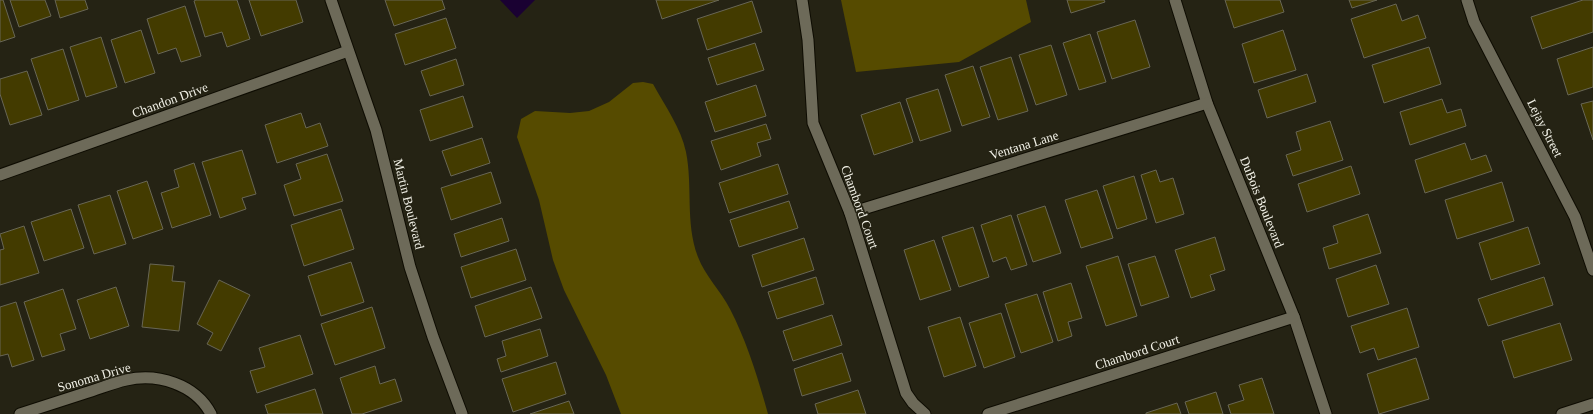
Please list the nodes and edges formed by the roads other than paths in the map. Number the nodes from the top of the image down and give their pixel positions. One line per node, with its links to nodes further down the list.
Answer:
1 (331, 0): 5 (street, Martin Boulevard)
2 (802, 0): 8 (street, Chambord Court)
3 (1175, 0): 6 (street, DuBois Boulevard)
4 (1467, 0): 9 (street, Lejay Street)
5 (348, 51): 7 (street, Chandon Drive); 14 (street, Martin Boulevard)
6 (1207, 103): 8 (street, Ventana Lane); 10 (street, DuBois Boulevard)
7 (0, 175)
8 (850, 212): 15 (street, Chambord Court)
9 (1593, 270)
10 (1294, 317): 16 (street, Chambord Court); 17 (street, DuBois Boulevard)
11 (1593, 404): 18 (street)
12 (20, 414): 13 (street, Sonoma Drive)
13 (212, 414)
14 (462, 414)
15 (925, 414)
16 (988, 414)
17 (1326, 414)
18 (1562, 414)

